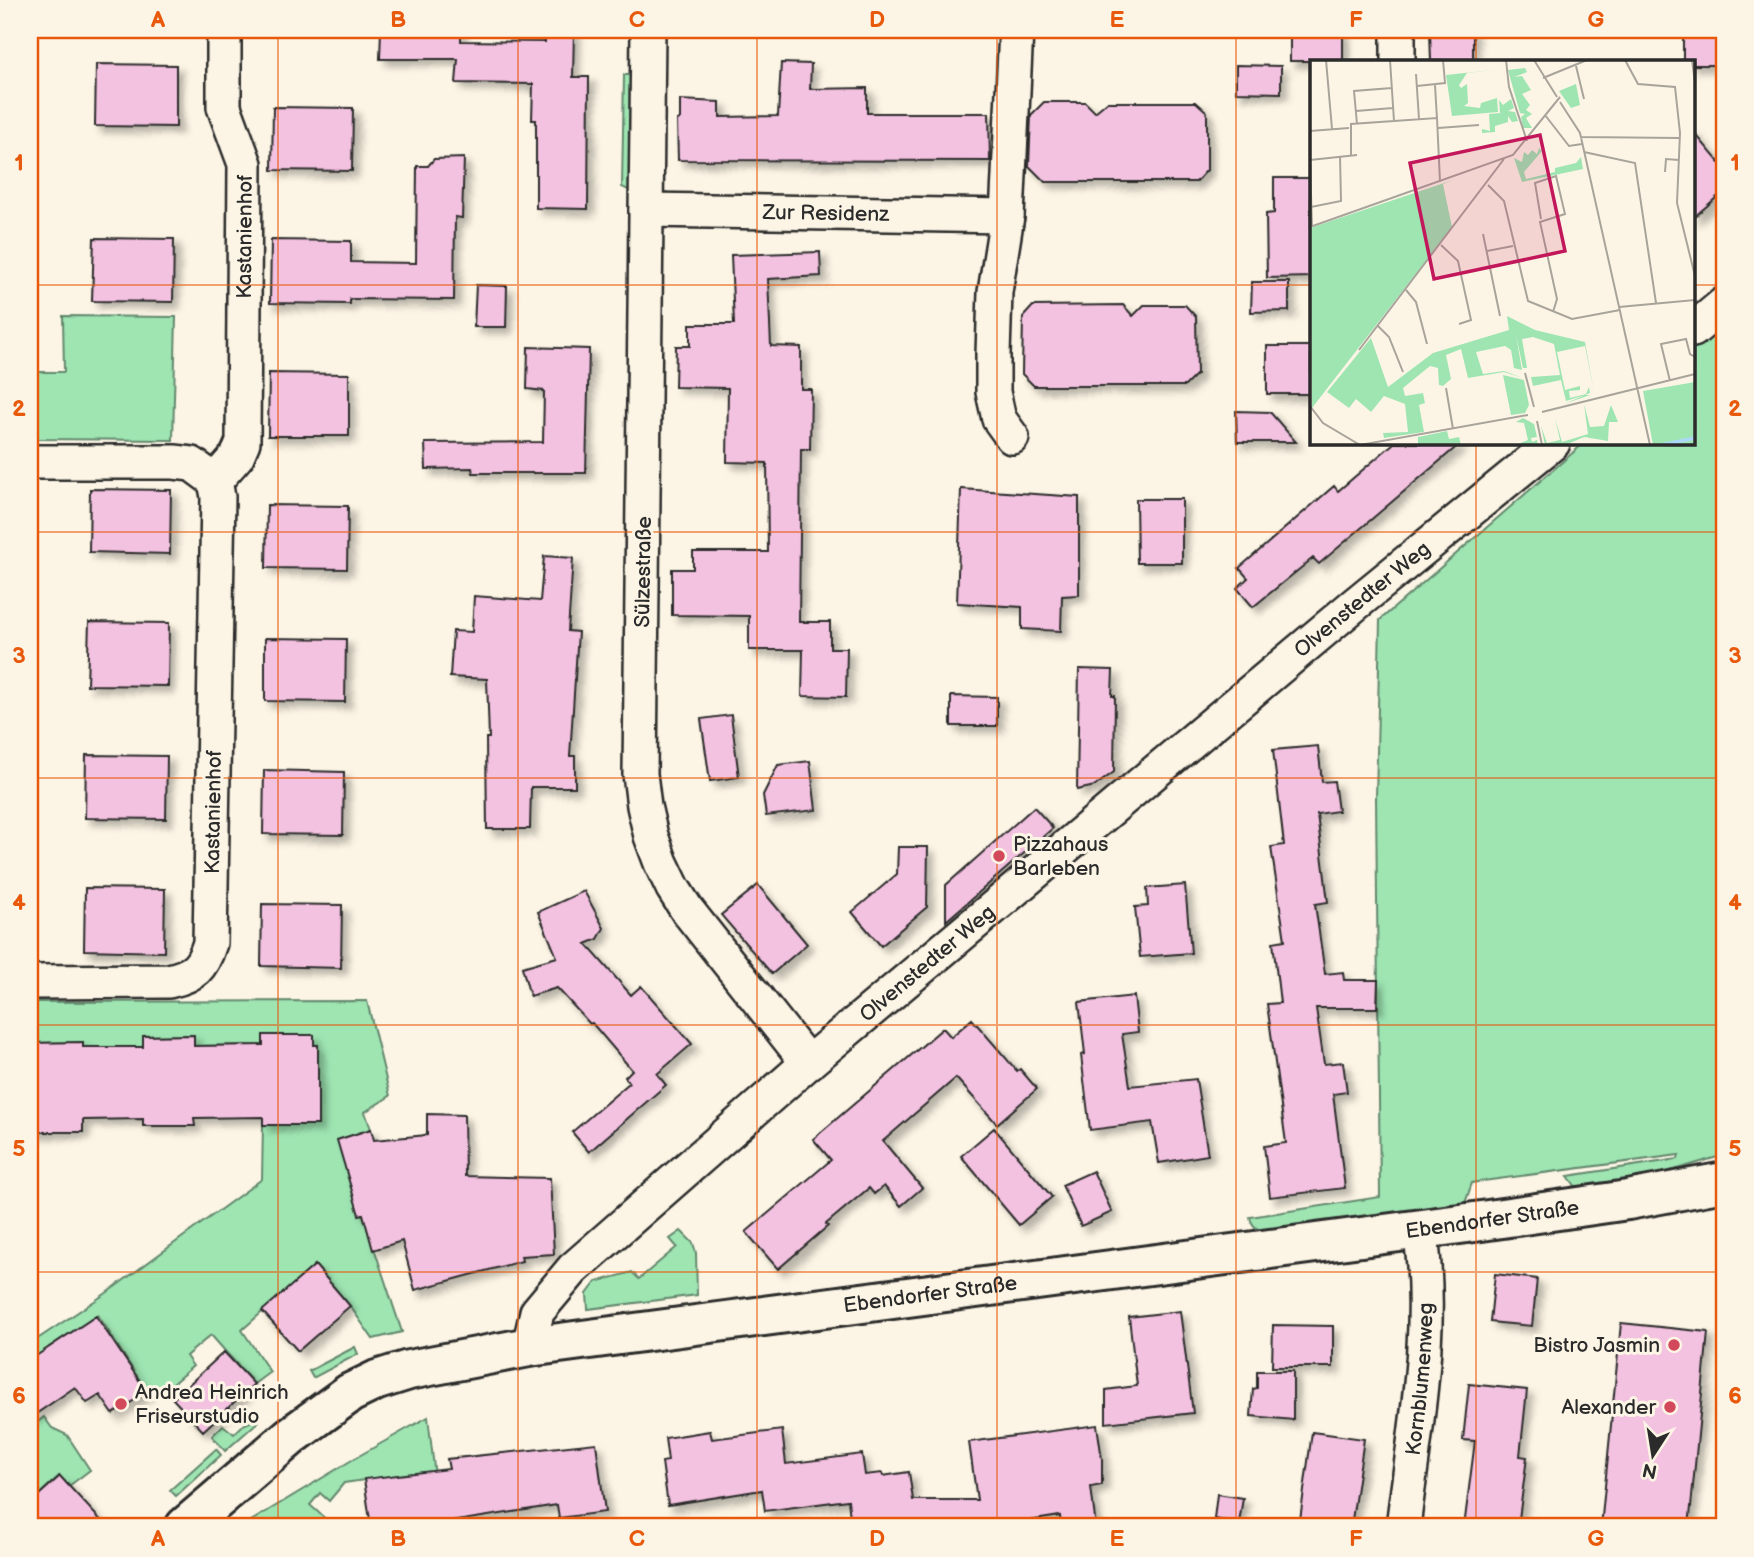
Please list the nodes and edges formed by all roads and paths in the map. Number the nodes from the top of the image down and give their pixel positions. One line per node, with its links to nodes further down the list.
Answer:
1 (224, 30): 13 (street, Kastanienhof)
2 (648, 30): 6 (street, Sülzestraße)
3 (1016, 30): 7 (street)
4 (1398, 30): 5 (street)
5 (1398, 60)
6 (646, 210): 7 (street, Zur Residenz); 15 (street, Sülzestraße)
7 (1007, 215): 10 (street)
8 (1724, 304): 9 (street)
9 (1694, 329)
10 (1012, 437)
11 (1552, 444): 15 (street, Olvenstedter Weg)
12 (30, 462): 13 (street)
13 (215, 481): 14 (street, Kastanienhof)
14 (30, 982)
15 (808, 1063): 18 (street, Olvenstedter Weg)
16 (1724, 1182): 17 (street, Ebendorfer Straße)
17 (1420, 1229): 18 (street, Ebendorfer Straße); 20 (street, Kornblumenweg)
18 (529, 1347): 19 (street, Ebendorfer Straße)
19 (191, 1525)
20 (1403, 1527)

